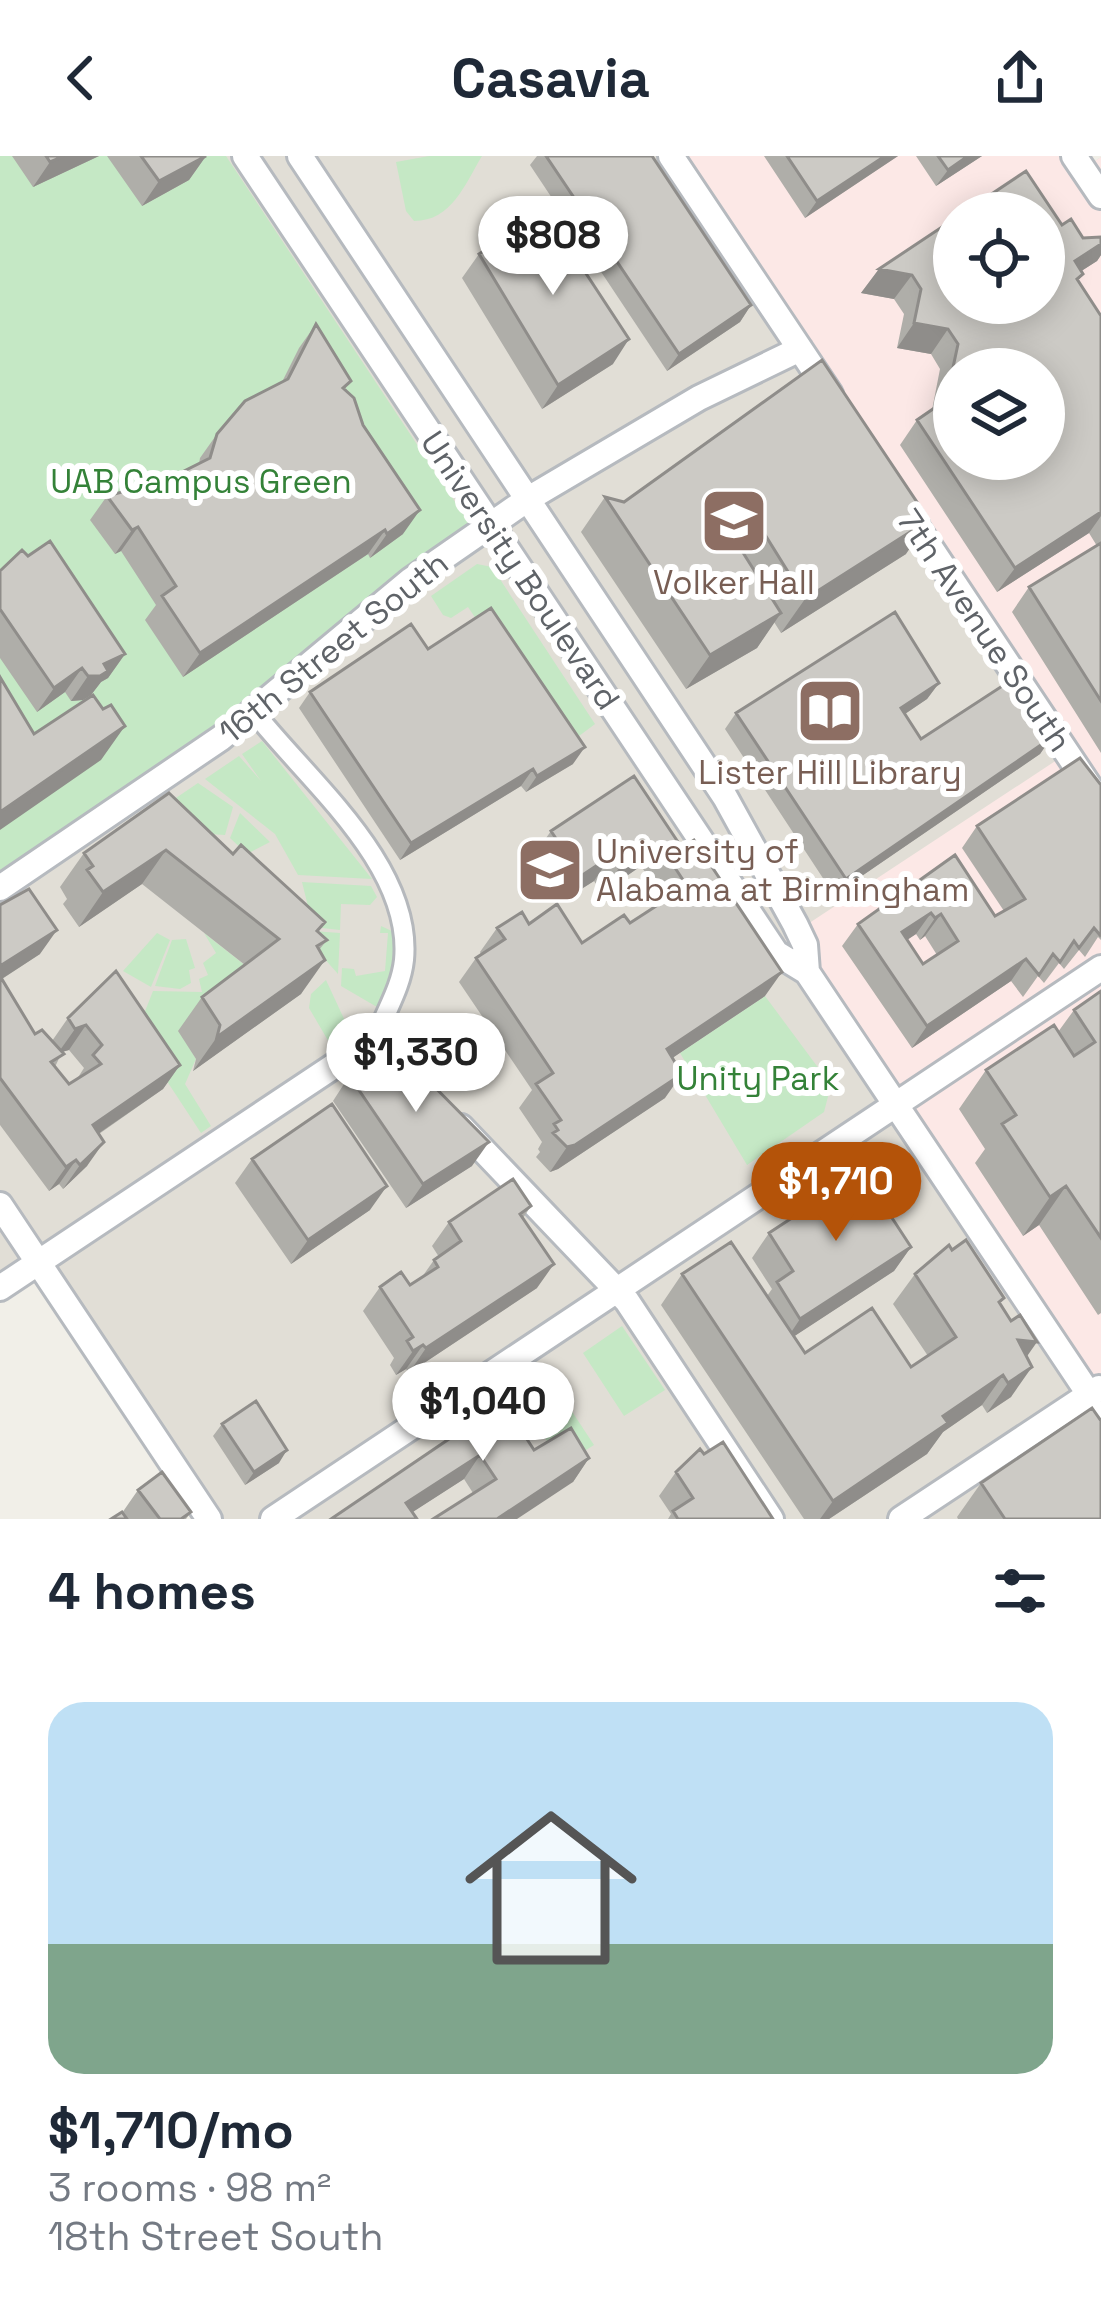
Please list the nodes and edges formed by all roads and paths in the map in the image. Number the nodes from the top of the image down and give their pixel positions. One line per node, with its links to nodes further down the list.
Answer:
1 (245, 156): 10 (street, University Boulevard)
2 (300, 156): 9 (street, University Boulevard)
3 (671, 156): 6 (street)
4 (1086, 161): 5 (street)
5 (1101, 196)
6 (800, 349): 7 (street); 9 (street, 16th Street South)
7 (838, 407)
8 (889, 485): 12 (street, 7th Avenue South)
9 (528, 499): 10 (street, 16th Street South); 15 (street, University Boulevard)
10 (491, 525): 11 (street, 16th Street South); 15 (street, University Boulevard)
11 (254, 712): 13 (street, 16th Street South); 16 (street)
12 (1101, 804)
13 (0, 888)
14 (1101, 968): 17 (street)
15 (807, 972): 17 (street, University Boulevard)
16 (376, 1039): 19 (street); 21 (street)
17 (893, 1104): 21 (street); 22 (street, University Boulevard)
18 (0, 1205): 19 (street)
19 (38, 1264): 20 (street); 23 (street)
20 (0, 1288)
21 (618, 1290): 24 (street); 25 (street)
22 (1097, 1398): 26 (street)
23 (208, 1519)
24 (274, 1519)
25 (771, 1519)
26 (902, 1519)

